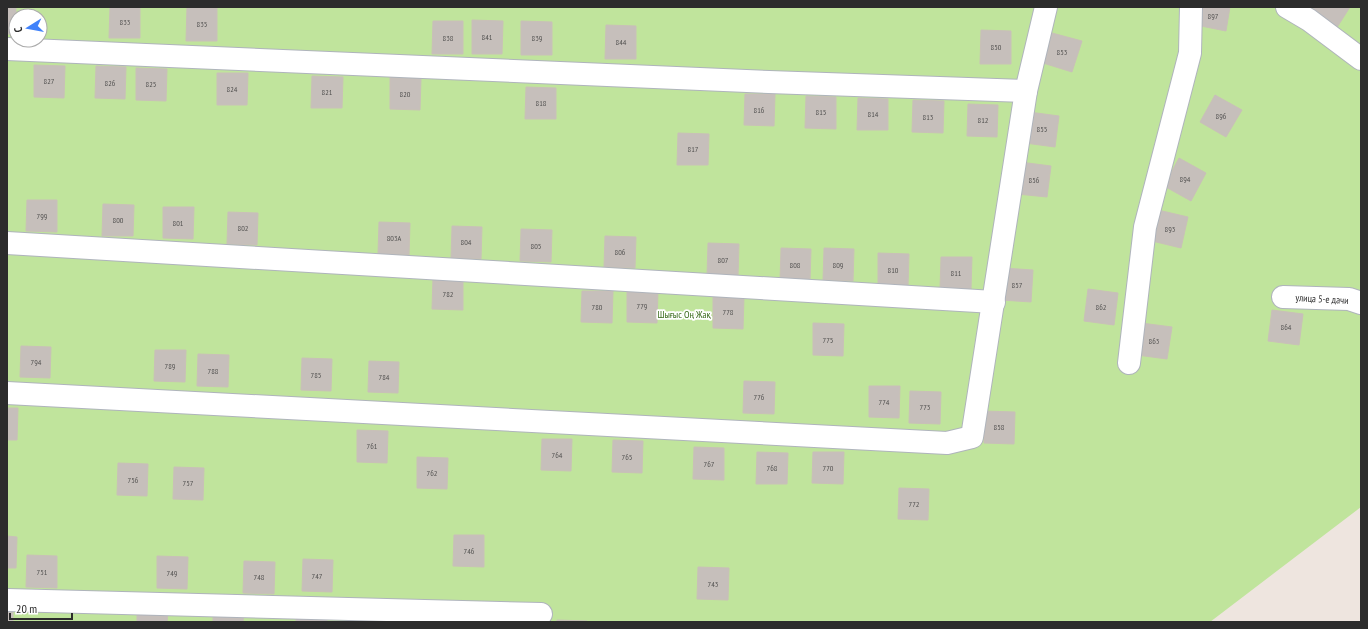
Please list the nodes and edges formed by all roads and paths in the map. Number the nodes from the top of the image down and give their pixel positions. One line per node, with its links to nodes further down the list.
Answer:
1 (1046, 7): 6 (street)
2 (1191, 7): 11 (street)
3 (1286, 7): 5 (street)
4 (7, 49): 6 (street)
5 (1361, 59)
6 (1026, 91): 9 (street)
7 (7, 243): 9 (street)
8 (1283, 297): 10 (street, улица 5-е дачи)
9 (994, 302): 12 (street)
10 (1361, 303)
11 (1129, 363)
12 (7, 393)
13 (7, 600): 14 (street)
14 (541, 614)

